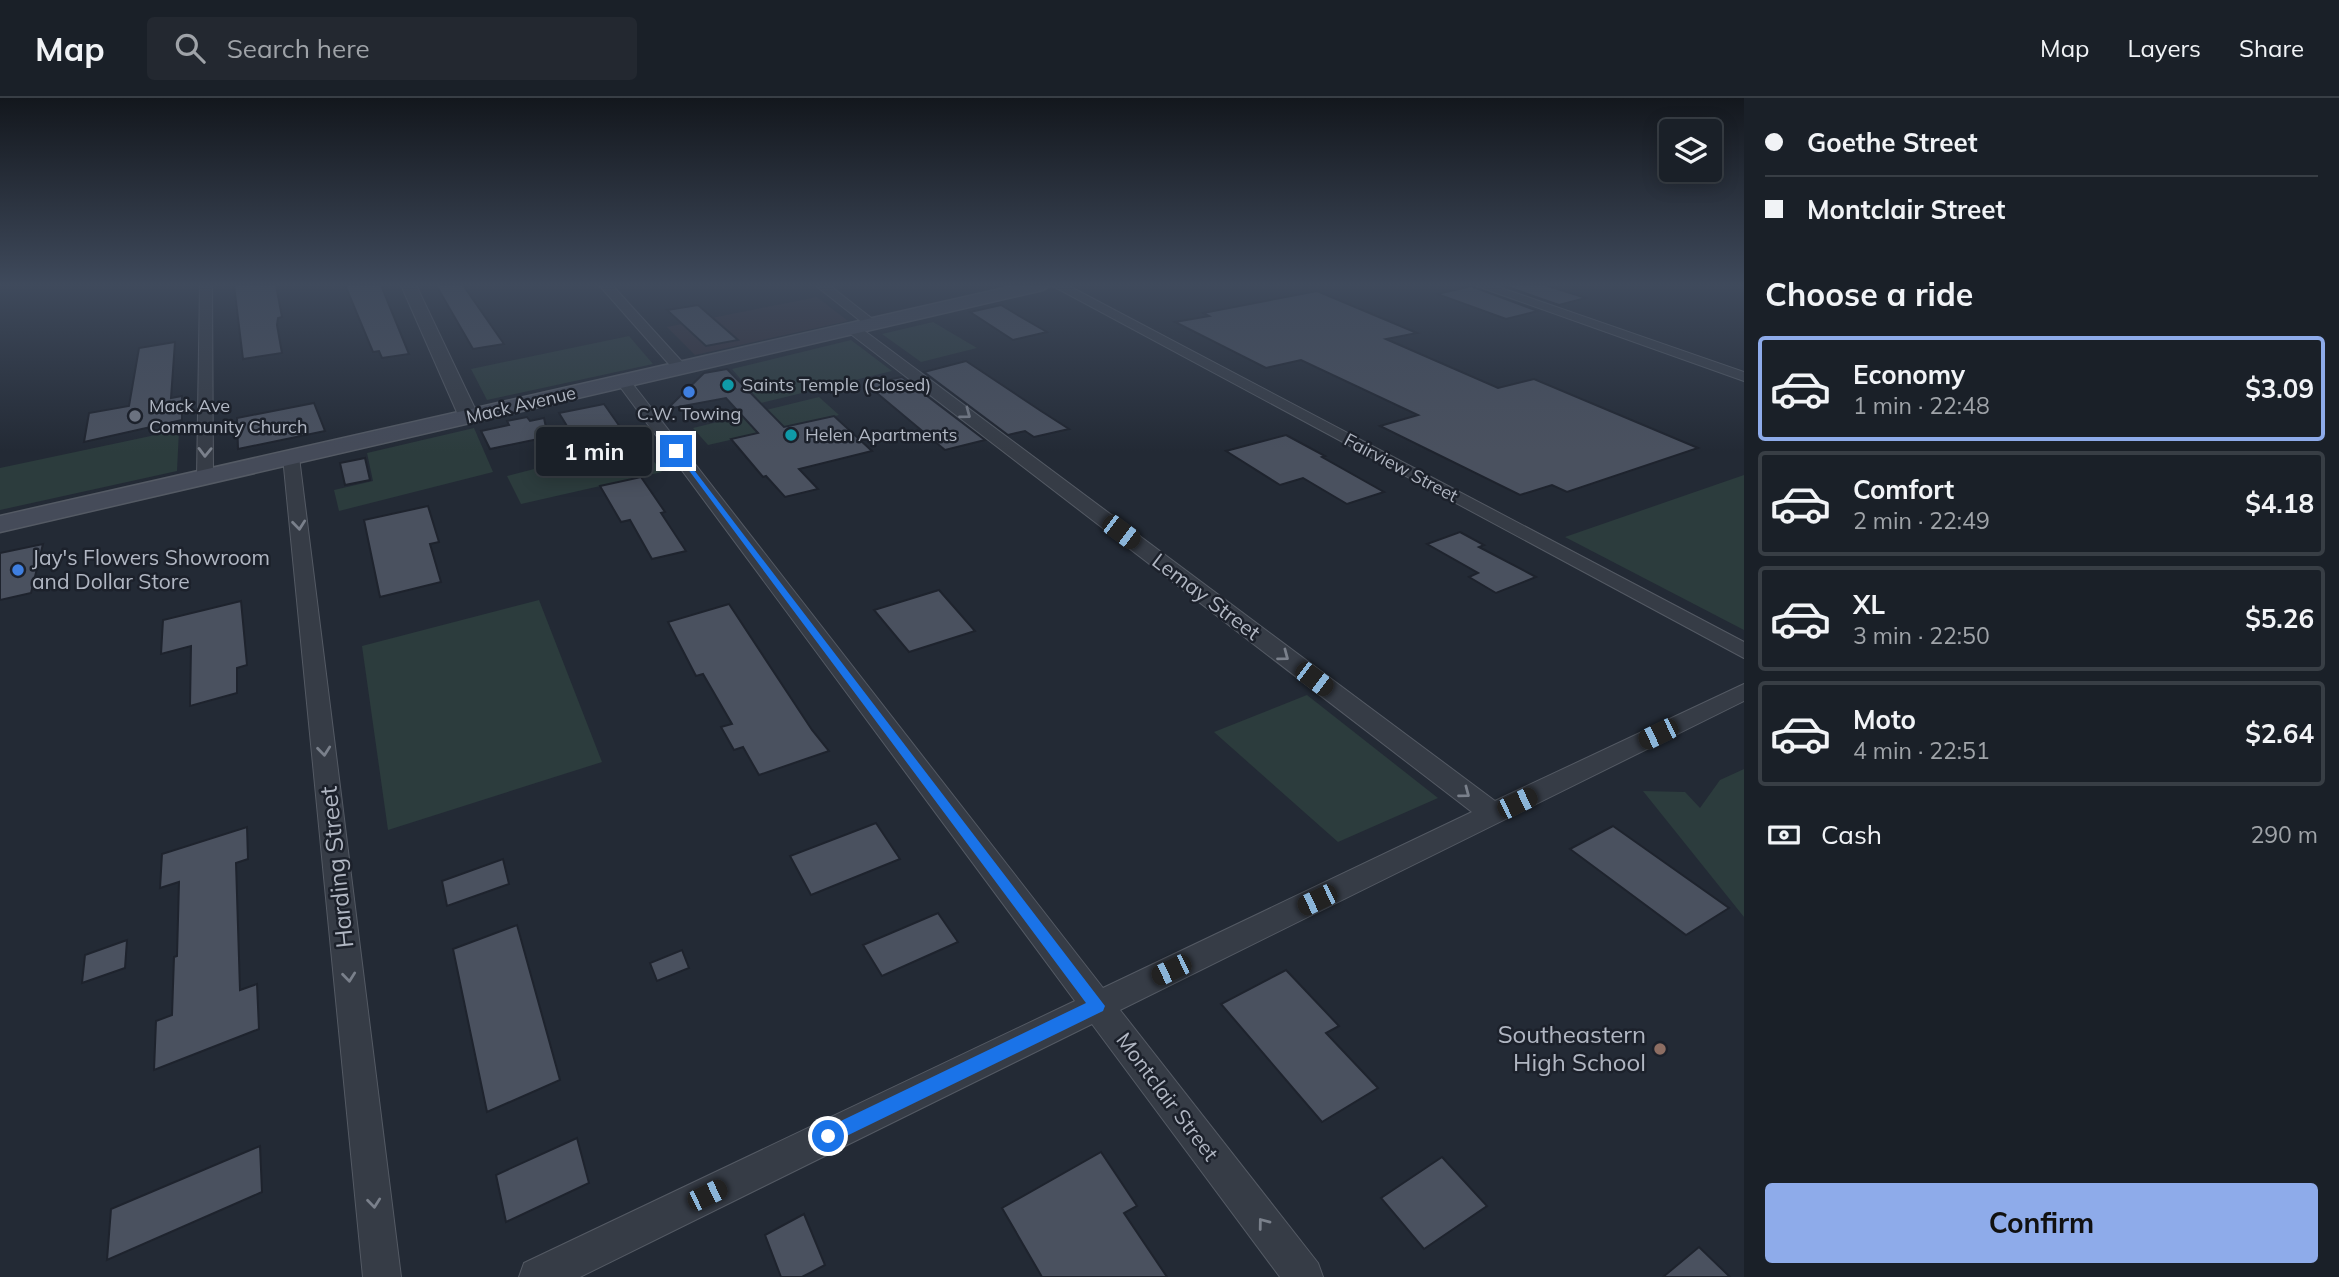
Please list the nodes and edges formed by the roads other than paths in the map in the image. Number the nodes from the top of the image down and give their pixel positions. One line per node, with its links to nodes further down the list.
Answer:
1 (206, 340): 13 (street, one-way to 13)
2 (434, 340): 11 (street)
3 (655, 340): 8 (street)
4 (802, 340): 8 (main road, Mack Avenue)
5 (881, 340): 17 (street, Lemay Street, one-way to 17)
6 (1161, 340): 15 (street, Fairview Street)
7 (1638, 340): 9 (street)
8 (680, 368): 10 (main road, Mack Avenue)
9 (1744, 377)
10 (623, 382): 11 (main road, Mack Avenue); 18 (street, Montclair Street)
11 (469, 416): 12 (main road, Mack Avenue)
12 (291, 457): 13 (main road, Mack Avenue); 19 (street, Harding Street, one-way to 19)
13 (205, 477): 14 (main road, Mack Avenue)
14 (0, 524)
15 (1744, 651)
16 (1744, 692): 17 (street)
17 (1493, 814): 18 (street)
18 (1097, 1006): 20 (street); 21 (street, Montclair Street, one-way to 18)
19 (382, 1277)
20 (538, 1277)
21 (1304, 1277)

